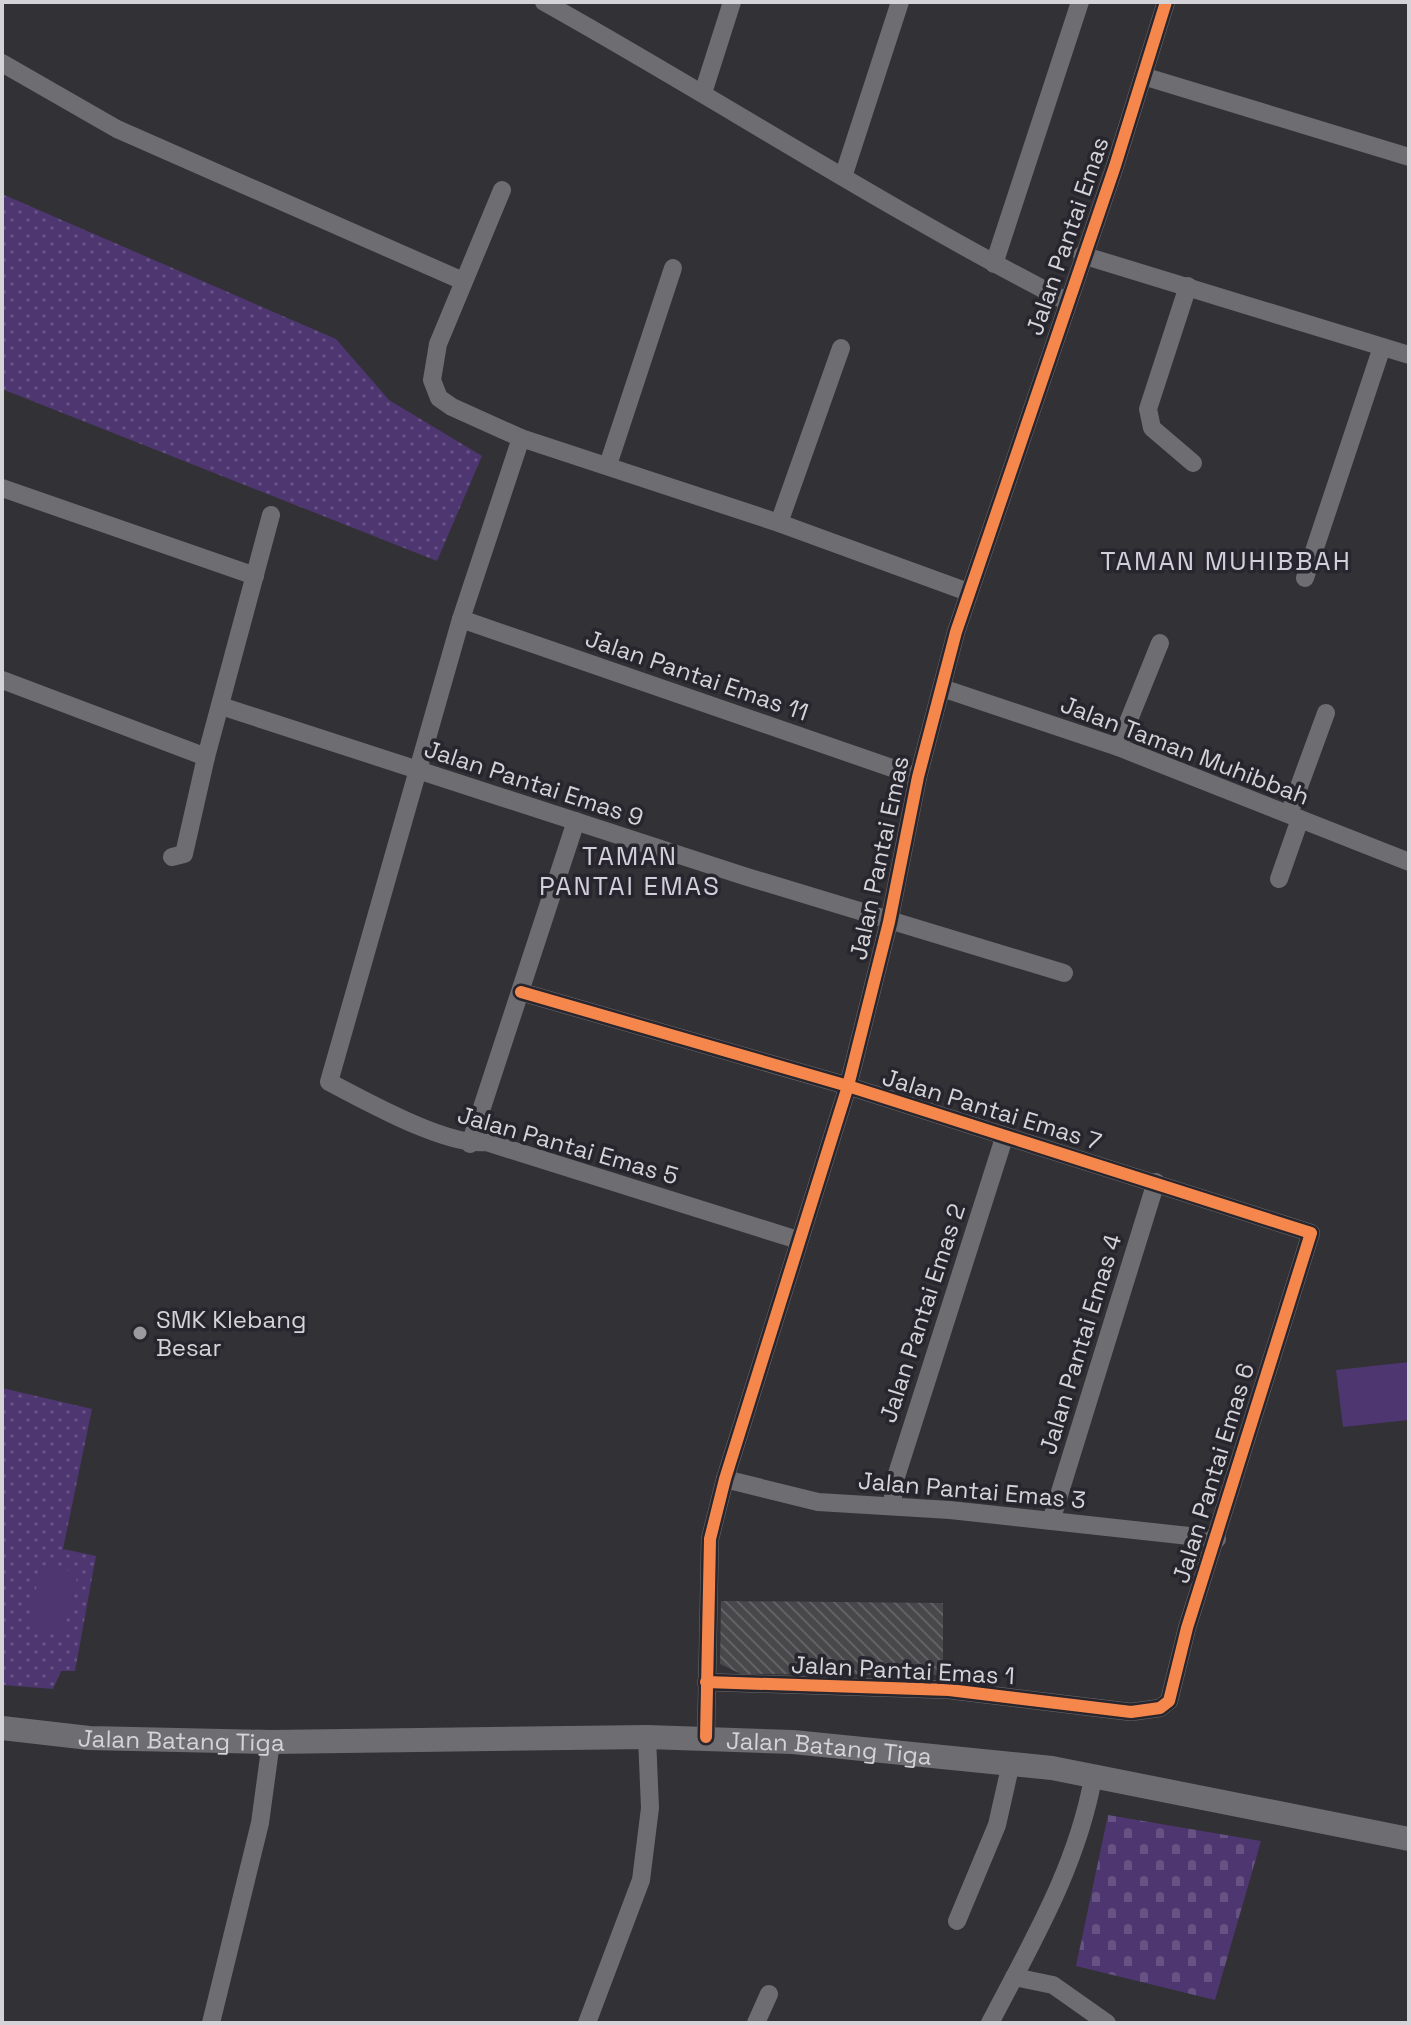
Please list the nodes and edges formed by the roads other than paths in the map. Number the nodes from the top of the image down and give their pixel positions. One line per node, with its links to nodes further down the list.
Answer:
1 (732, 2): 8 (street)
2 (900, 2): 10 (street)
3 (1080, 2): 13 (street)
4 (1166, 2): 7 (street, Jalan Pantai Emas)
5 (550, 3): 8 (street)
6 (2, 63): 15 (street)
7 (1143, 76): 9 (street); 12 (street, Jalan Pantai Emas)
8 (703, 93): 10 (street)
9 (1409, 157)
10 (844, 174): 13 (street)
11 (502, 190): 15 (street)
12 (1082, 255): 16 (street); 17 (street, Jalan Pantai Emas)
13 (994, 264): 17 (street)
14 (673, 268): 23 (street)
15 (463, 281): 21 (street)
16 (1188, 286): 18 (street); 22 (street)
17 (1066, 301): 29 (street, Jalan Pantai Emas)
18 (1382, 347): 20 (street); 28 (street)
19 (841, 348): 26 (street)
20 (1409, 355)
21 (521, 438): 23 (street); 30 (street)
22 (1193, 463)
23 (608, 465): 26 (street)
24 (2, 488): 27 (street)
25 (271, 515): 27 (street)
26 (779, 523): 29 (street)
27 (255, 576): 34 (street)
28 (1305, 578)
29 (968, 592): 33 (street, Jalan Pantai Emas)
30 (461, 619): 38 (street); 39 (street, Jalan Pantai Emas 11)
31 (1160, 643): 36 (street)
32 (2, 680): 37 (street)
33 (942, 688): 36 (street, Jalan Taman Muhibbah); 39 (street, Jalan Pantai Emas)
34 (221, 706): 37 (street); 38 (street, Jalan Pantai Emas 9)
35 (1326, 713): 40 (street)
36 (1118, 747): 40 (street, Jalan Taman Muhibbah)
37 (206, 757): 42 (street)
38 (419, 771): 41 (street, Jalan Pantai Emas 9); 50 (street, Jalan Pantai Emas 5)
39 (918, 777): 45 (street, Jalan Pantai Emas)
40 (1294, 816): 43 (street, Jalan Taman Muhibbah); 44 (street)
41 (576, 821): 45 (street, Jalan Pantai Emas 9); 47 (street)
42 (172, 857)
43 (1409, 862)
44 (1279, 879)
45 (889, 922): 46 (street, Jalan Pantai Emas 9); 48 (street, Jalan Pantai Emas)
46 (1064, 973)
47 (521, 992): 48 (street, Jalan Pantai Emas 7); 50 (street)
48 (848, 1086): 49 (street, Jalan Pantai Emas 7); 53 (street, Jalan Pantai Emas)
49 (1004, 1138): 51 (street, Jalan Pantai Emas 7); 55 (street, Jalan Pantai Emas 2)
50 (470, 1144): 53 (street, Jalan Pantai Emas 5)
51 (1156, 1182): 52 (street, Jalan Pantai Emas 7); 56 (street, Jalan Pantai Emas 4)
52 (1311, 1233): 57 (street, Jalan Pantai Emas 6)
53 (798, 1240): 54 (street, Jalan Pantai Emas)
54 (725, 1479): 55 (street, Jalan Pantai Emas 3); 58 (street, Jalan Pantai Emas)
55 (892, 1505): 56 (street, Jalan Pantai Emas 3)
56 (1051, 1521): 57 (street, Jalan Pantai Emas 3)
57 (1217, 1539): 59 (street, Jalan Pantai Emas 6)
58 (706, 1682): 59 (street, Jalan Pantai Emas 1); 62 (street, Jalan Pantai Emas)
59 (1144, 1711)
60 (2, 1728): 63 (main road, Jalan Batang Tiga)
61 (647, 1737): 62 (main road, Jalan Batang Tiga); 63 (main road, Jalan Batang Tiga); 71 (street)
62 (706, 1737): 64 (main road, Jalan Batang Tiga)
63 (271, 1742): 70 (street)
64 (1011, 1763): 65 (main road, Jalan Batang Tiga); 67 (street)
65 (1093, 1778): 66 (main road, Jalan Batang Tiga); 68 (street)
66 (1409, 1839)
67 (957, 1921)
68 (1014, 1977): 73 (street); 74 (street)
69 (769, 1994): 72 (street)
70 (211, 2023)
71 (587, 2023)
72 (756, 2023)
73 (990, 2023)
74 (1107, 2023)

